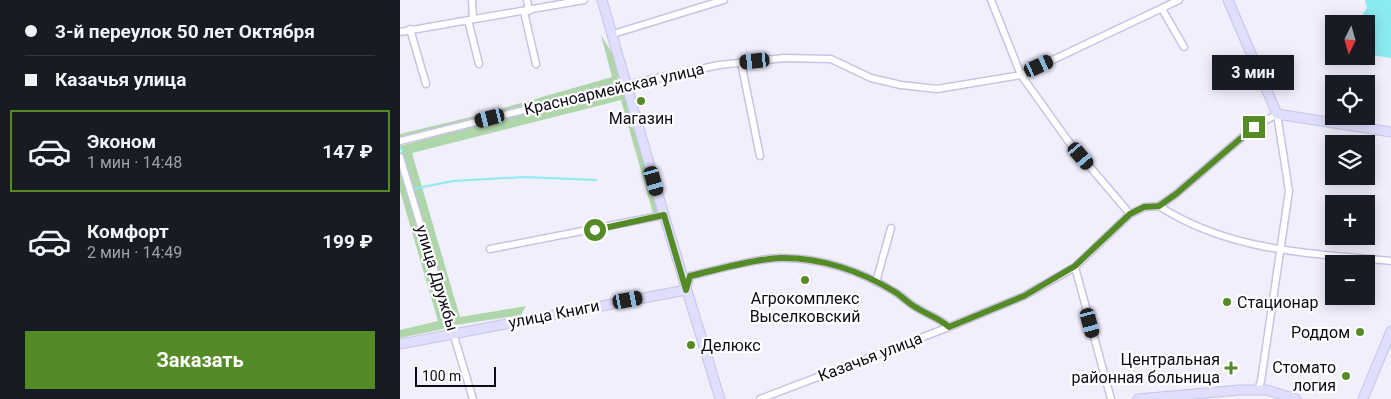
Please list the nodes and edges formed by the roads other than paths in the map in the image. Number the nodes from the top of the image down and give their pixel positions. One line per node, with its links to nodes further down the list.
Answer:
1 (472, 0): 11 (street)
2 (527, 0): 10 (street)
3 (584, 0): 10 (street)
4 (602, 0): 14 (main road)
5 (724, 0): 14 (street)
6 (991, 0): 19 (street)
7 (1179, 0): 9 (street, Красноармейская улица)
8 (1228, 0): 22 (main road)
9 (1162, 10): 15 (street); 19 (street, Красноармейская улица)
10 (526, 11): 11 (street); 18 (street)
11 (471, 19): 12 (street); 17 (street)
12 (410, 29): 13 (street); 20 (street)
13 (400, 32)
14 (613, 34): 21 (main road)
15 (1184, 47)
16 (741, 62): 19 (street, Красноармейская улица); 21 (street, Красноармейская улица); 25 (street)
17 (478, 64)
18 (536, 64)
19 (1021, 75): 28 (street)
20 (426, 84)
21 (626, 84): 24 (street, Красноармейская улица); 29 (main road)
22 (1277, 114): 23 (main road); 27 (street, Казачья улица); 32 (street)
23 (1391, 132)
24 (400, 141)
25 (760, 156)
26 (400, 157): 39 (street, улица Дружбы)
27 (1159, 206): 28 (street, Казачья улица); 32 (street)
28 (1130, 214): 34 (street, Казачья улица)
29 (664, 215): 31 (street); 36 (main road)
30 (891, 228): 35 (street)
31 (490, 249)
32 (1280, 250): 33 (street); 41 (street)
33 (1391, 261)
34 (1075, 266): 37 (street, Казачья улица); 45 (street)
35 (876, 282): 36 (street); 37 (street)
36 (686, 290): 39 (main road, улица Книги); 43 (main road)
37 (949, 327): 44 (street, Казачья улица)
38 (1391, 331): 48 (main road)
39 (454, 333): 40 (main road, улица Книги); 42 (street, улица Дружбы)
40 (400, 344)
41 (1257, 395): 46 (main road); 47 (main road)
42 (473, 399)
43 (720, 399)
44 (760, 399)
45 (1111, 399)
46 (1138, 399)
47 (1296, 399)
48 (1363, 399)

